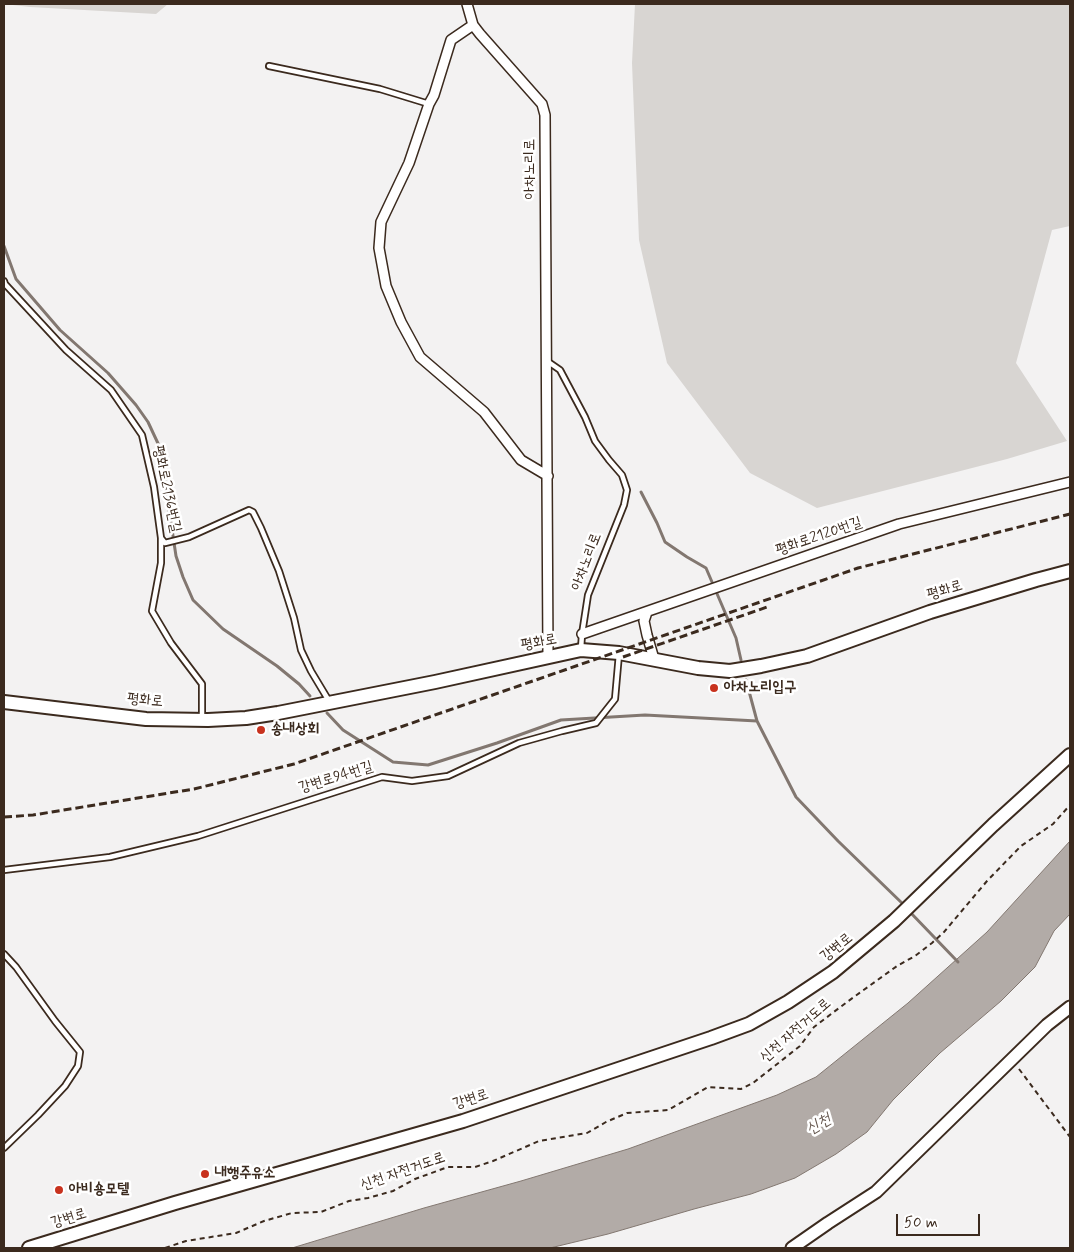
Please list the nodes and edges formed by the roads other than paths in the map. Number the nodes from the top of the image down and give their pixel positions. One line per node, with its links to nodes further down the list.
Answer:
1 (467, 4): 2 (street, 아차노리로)
2 (473, 25): 4 (street); 6 (street, 아차노리로)
3 (269, 66): 4 (lane)
4 (429, 104): 7 (street)
5 (4, 281): 9 (lane, 평화로2136번길)
6 (547, 361): 7 (street, 아차노리로); 12 (lane, 아차노리로)
7 (548, 476): 15 (street, 아차노리로)
8 (1070, 482): 11 (street, 평화로2120번길)
9 (161, 538): 18 (lane, 평화로2136번길); 19 (lane)
10 (1070, 571): 16 (main road, 평화로)
11 (647, 612): 12 (street, 평화로2120번길); 16 (street)
12 (582, 634): 13 (lane, 아차노리로)
13 (581, 650): 14 (main road, 평화로); 15 (main road, 평화로)
14 (619, 653): 16 (main road, 평화로); 21 (lane, 강변로94번길)
15 (548, 657): 18 (main road, 평화로)
16 (654, 659)
17 (4, 702): 19 (main road, 평화로)
18 (330, 702): 19 (main road, 평화로)
19 (202, 720)
20 (1070, 755): 25 (main road, 강변로)
21 (4, 870)
22 (5, 957): 24 (lane)
23 (1070, 1007): 26 (street)
24 (4, 1148)
25 (29, 1248)
26 (792, 1248)

